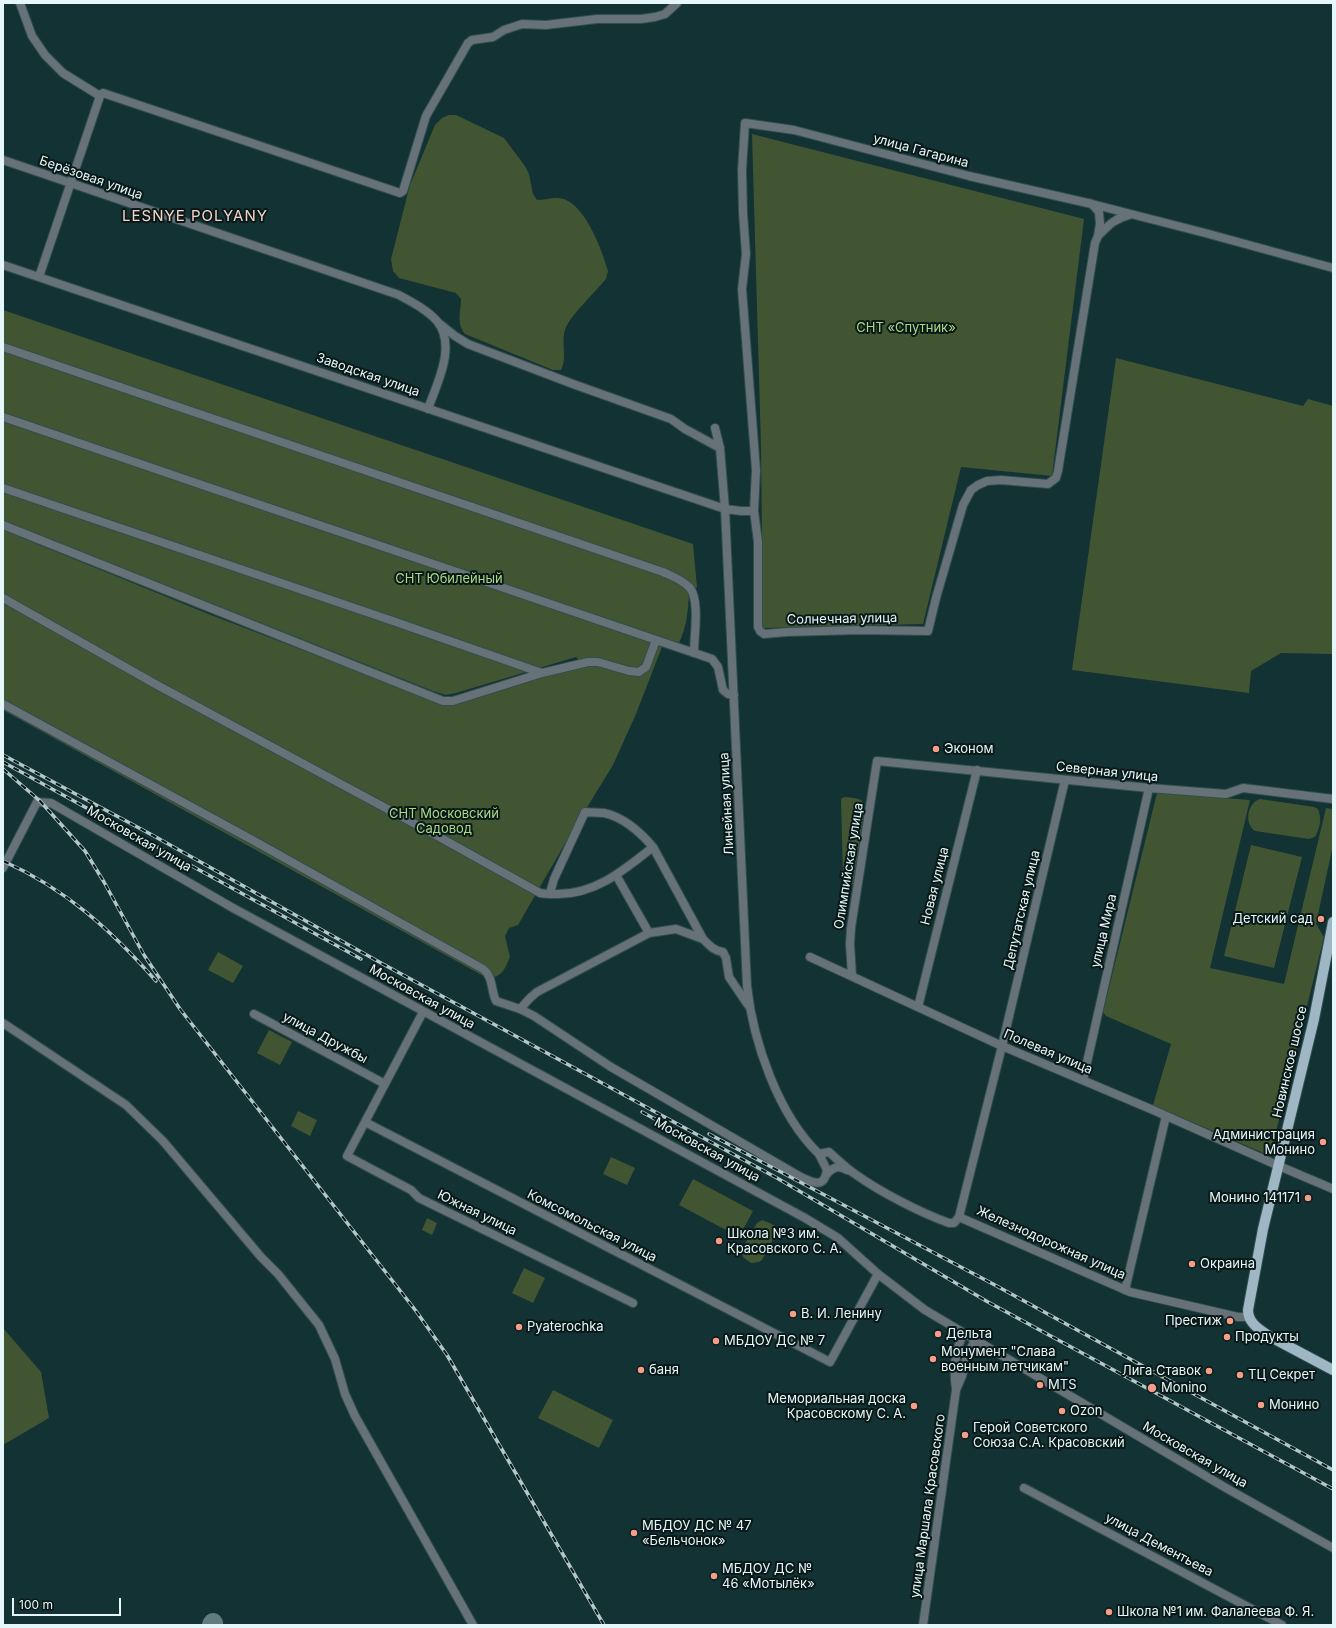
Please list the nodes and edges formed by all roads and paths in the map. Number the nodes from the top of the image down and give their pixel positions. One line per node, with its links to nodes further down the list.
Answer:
1 (20, 3): 3 (street)
2 (677, 3): 3 (street)
3 (100, 96): 5 (street)
4 (3, 160): 5 (street, Берёзовая улица)
5 (70, 184): 11 (street); 12 (street, Берёзовая улица)
6 (1092, 204): 7 (street, улица Гагарина); 8 (street); 20 (street, улица Гагарина)
7 (1131, 214): 8 (street); 10 (street, улица Гагарина)
8 (1098, 236): 20 (street, Солнечная улица)
9 (3, 265): 11 (street, Заводская улица)
10 (1333, 268)
11 (38, 277): 14 (street, Заводская улица)
12 (437, 321): 14 (street); 17 (street, Берёзовая улица)
13 (3, 347): 24 (street)
14 (428, 408): 19 (street, Заводская улица)
15 (3, 417): 23 (street)
16 (716, 428): 17 (street, Линейная улица)
17 (720, 448): 19 (street, Линейная улица)
18 (3, 488): 25 (street)
19 (725, 509): 20 (street, Заводская улица); 26 (street, Линейная улица)
20 (754, 511)
21 (3, 525): 25 (street)
22 (3, 598): 36 (street)
23 (656, 640): 24 (street); 25 (street)
24 (694, 653): 26 (street)
25 (542, 673)
26 (734, 695): 42 (street, Линейная улица)
27 (3, 704): 44 (street)
28 (877, 760): 29 (street, Северная улица); 41 (street, Олимпийская улица)
29 (977, 770): 30 (street, Северная улица); 43 (street, Новая улица)
30 (1065, 780): 31 (street, Северная улица); 48 (street, Депутатская улица)
31 (1149, 788): 32 (street, Северная улица); 49 (street, улица Мира)
32 (1333, 799)
33 (653, 847): 35 (street); 36 (street); 39 (street)
34 (3, 868): 45 (street, Московская улица)
35 (616, 875): 36 (street); 38 (street)
36 (550, 893)
37 (1333, 922): 54 (main road, Новинское шоссе)
38 (649, 933): 39 (street); 44 (street)
39 (703, 939): 42 (street)
40 (810, 957): 41 (street, Полевая улица)
41 (852, 976): 43 (street, Полевая улица)
42 (749, 1005): 53 (street, Линейная улица)
43 (918, 1007): 48 (street, Полевая улица)
44 (520, 1009): 56 (street)
45 (423, 1012): 50 (street); 59 (street, Московская улица)
46 (254, 1014): 50 (street, улица Дружбы)
47 (3, 1023): 69 (street)
48 (1002, 1046): 49 (street, Полевая улица); 58 (street, Депутатская улица)
49 (1082, 1080): 51 (street, Полевая улица)
50 (385, 1084): 52 (street)
51 (1166, 1116): 54 (street, Полевая улица); 60 (street)
52 (365, 1122): 59 (street, Комсомольская улица); 61 (street, Южная улица)
53 (822, 1154): 55 (street, Железнодорожная улица); 56 (street)
54 (1279, 1166): 57 (street, Полевая улица); 62 (main road, Новинское шоссе)
55 (855, 1174): 56 (street); 58 (street, Железнодорожная улица)
56 (826, 1175)
57 (1333, 1189)
58 (959, 1217): 60 (street, Железнодорожная улица)
59 (878, 1274): 63 (street, Московская улица)
60 (1125, 1290): 62 (street, Железнодорожная улица)
61 (633, 1303)
62 (1246, 1319): 65 (main road, Железнодорожная улица)
63 (964, 1333): 64 (street, Московская улица); 66 (street, улица Маршала Красовского)
64 (976, 1340): 66 (street, улица Маршала Красовского); 68 (street, Московская улица)
65 (1333, 1370)
66 (956, 1390): 70 (street, улица Маршала Красовского)
67 (1024, 1488): 71 (street, улица Дементьева)
68 (1333, 1548)
69 (473, 1625)
70 (923, 1625)
71 (1282, 1625)

